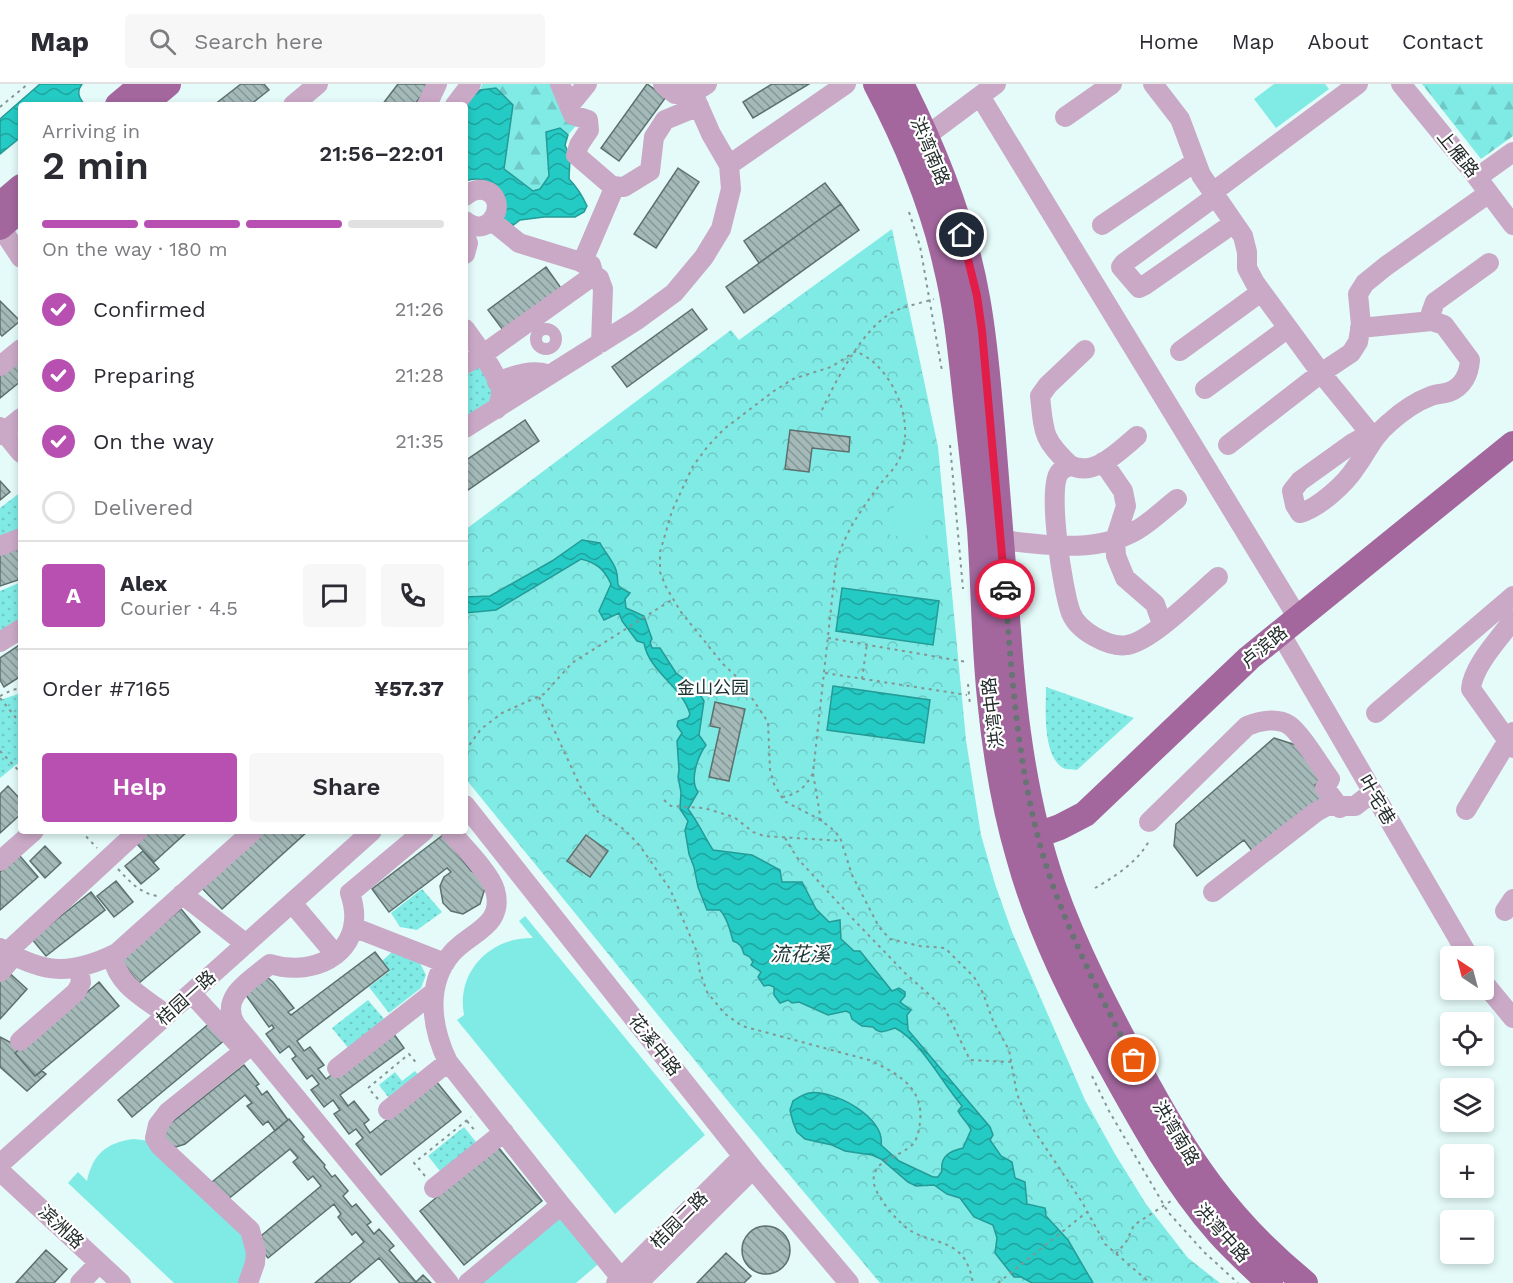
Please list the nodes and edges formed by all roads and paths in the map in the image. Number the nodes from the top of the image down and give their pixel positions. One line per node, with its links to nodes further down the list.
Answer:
1 (28, 84): 23 (path)
2 (143, 84): 18 (main road)
3 (168, 84): 19 (main road)
4 (437, 84): 20 (street)
5 (471, 84): 21 (street)
6 (560, 84): 22 (street)
7 (587, 84): 22 (street)
8 (663, 84): 17 (street)
9 (846, 84): 28 (street)
10 (876, 84): 94 (main road, 洪湾中路)
11 (900, 84): 25 (main road, 洪湾南路)
12 (1112, 84): 24 (street)
13 (1153, 84): 27 (street)
14 (1358, 84): 33 (street)
15 (1401, 84): 29 (street, 上雁路)
16 (988, 90): 25 (street); 86 (street)
17 (697, 92): 28 (street); 30 (street)
18 (122, 102)
19 (147, 102)
20 (428, 102)
21 (457, 102)
22 (569, 106): 30 (street)
23 (0, 107)
24 (1065, 117)
25 (925, 137): 79 (main road, 洪湾南路)
26 (1513, 152): 29 (street)
27 (1195, 162): 33 (street); 38 (street)
28 (729, 165): 54 (street)
29 (1483, 185): 39 (street, 上雁路); 51 (street)
30 (615, 186): 46 (street)
31 (18, 190): 34 (main road)
32 (468, 194): 36 (street)
33 (1214, 194): 37 (street); 37 (street)
34 (0, 205)
35 (18, 212): 41 (main road)
36 (492, 221): 40 (street); 46 (street)
37 (1234, 223): 47 (street)
38 (1102, 225)
39 (1513, 225)
40 (468, 226)
41 (0, 227): 43 (street)
42 (0, 241): 44 (street)
43 (18, 254)
44 (18, 261)
45 (1489, 263): 49 (street)
46 (588, 269): 52 (street); 54 (street)
47 (1261, 291): 50 (street); 58 (street)
48 (929, 301): 57 (path)
49 (1432, 321): 51 (street); 62 (street)
50 (1288, 328): 62 (street); 64 (street)
51 (1360, 328): 62 (street)
52 (541, 332): 59 (street); 61 (street)
53 (468, 339): 59 (street)
54 (601, 343): 61 (street)
55 (1085, 350): 76 (street)
56 (18, 351): 60 (street)
57 (856, 351): 66 (path); 85 (path); 90 (path)
58 (1180, 351)
59 (474, 360): 63 (street)
60 (0, 366)
61 (557, 371): 63 (street); 65 (street)
62 (1321, 373): 72 (street)
63 (497, 382): 65 (street)
64 (1205, 389)
65 (497, 408): 68 (street)
66 (822, 410)
67 (18, 420): 69 (street)
68 (468, 426)
69 (1, 431): 73 (street)
70 (1137, 436): 74 (street)
71 (1513, 444): 86 (main road, 卢滨路)
72 (1228, 445)
73 (18, 450)
74 (1103, 462): 76 (street); 80 (street)
75 (1513, 464): 92 (main road)
76 (1070, 465): 82 (street)
77 (1177, 499): 80 (street)
78 (18, 539): 81 (street)
79 (1001, 540): 82 (street); 125 (main road, 洪湾南路)
80 (1116, 540): 82 (street); 88 (street)
81 (0, 546)
82 (1058, 546): 88 (street)
83 (1218, 577): 88 (street)
84 (1513, 596): 101 (street)
85 (673, 599): 99 (path); 109 (path)
86 (1298, 618): 125 (main road, 卢滨路)
87 (1513, 620): 103 (street)
88 (1162, 624)
89 (18, 632): 91 (street)
90 (828, 638): 93 (path); 95 (path)
91 (0, 642)
92 (1286, 644): 108 (street, 叶宅巷); 125 (main road)
93 (867, 645): 94 (path); 96 (path)
94 (987, 665): 100 (main road, 洪湾中路)
95 (825, 673): 96 (path); 107 (path)
96 (862, 679): 100 (path)
97 (18, 689): 98 (path)
98 (0, 697): 102 (path)
99 (539, 697): 104 (path); 172 (path)
100 (990, 698): 125 (main road, 洪湾中路)
101 (1376, 713)
102 (18, 720)
103 (1511, 740): 113 (street)
104 (468, 747)
105 (0, 751): 106 (path)
106 (18, 770)
107 (813, 773): 109 (path); 114 (path)
108 (1373, 792): 111 (street); 134 (street, 叶宅巷)
109 (782, 797): 114 (path)
110 (664, 800): 122 (path)
111 (1340, 807): 115 (street); 129 (street)
112 (468, 809): 155 (street, 花溪中路)
113 (1466, 810)
114 (821, 821): 124 (path)
115 (1149, 822): 128 (path)
116 (31, 834): 127 (street)
117 (84, 834): 126 (path)
118 (135, 834): 126 (street)
119 (369, 834): 131 (street, 桔园一路)
120 (420, 834): 132 (street)
121 (452, 834): 138 (street)
122 (785, 838): 124 (path); 149 (path)
123 (238, 839): 130 (street)
124 (841, 842): 149 (path)
125 (1029, 846): 159 (main road, 洪湾中路); 176 (main road, 洪湾南路)
126 (108, 859): 130 (path); 135 (street)
127 (0, 861)
128 (1095, 888)
129 (1212, 892)
130 (181, 895): 133 (street); 137 (street)
131 (292, 903): 133 (street, 桔园一路); 136 (street)
132 (353, 927): 136 (street); 138 (street)
133 (246, 944): 142 (street, 桔园一路)
134 (1462, 946)
135 (7, 952): 139 (street); 140 (street)
136 (335, 954): 169 (street)
137 (112, 955): 139 (street); 144 (street)
138 (445, 963): 141 (street)
139 (79, 967): 146 (street)
140 (0, 972)
141 (434, 992): 148 (street); 150 (street)
142 (191, 993): 144 (street, 桔园一路); 147 (street)
143 (1494, 995): 145 (street)
144 (166, 1015): 156 (street, 桔园一路)
145 (1513, 1018)
146 (20, 1041)
147 (244, 1051): 167 (street); 168 (street)
148 (447, 1062): 151 (street); 152 (street)
149 (1011, 1062): 161 (path)
150 (337, 1068)
151 (428, 1076): 153 (street); 153 (path)
152 (483, 1107): 154 (street); 158 (path)
153 (388, 1110)
154 (504, 1132): 158 (street); 160 (street)
155 (748, 1163): 164 (street, 桔园二路); 171 (street, 花溪中路)
156 (0, 1164)
157 (0, 1171): 163 (street, 滨洲路)
158 (434, 1188)
159 (1187, 1192): 162 (path); 175 (main road, 洪湾中路)
160 (561, 1205): 164 (street); 170 (street)
161 (1087, 1212): 162 (path); 173 (path)
162 (1116, 1254): 174 (path)
163 (99, 1263): 165 (street); 166 (street, 滨洲路)
164 (625, 1281)
165 (80, 1283)
166 (121, 1283)
167 (248, 1283)
168 (434, 1283)
169 (448, 1283)
170 (468, 1283)
171 (849, 1283)
172 (973, 1283)
173 (998, 1283)
174 (1150, 1283)
175 (1270, 1283)
176 (1305, 1283)

